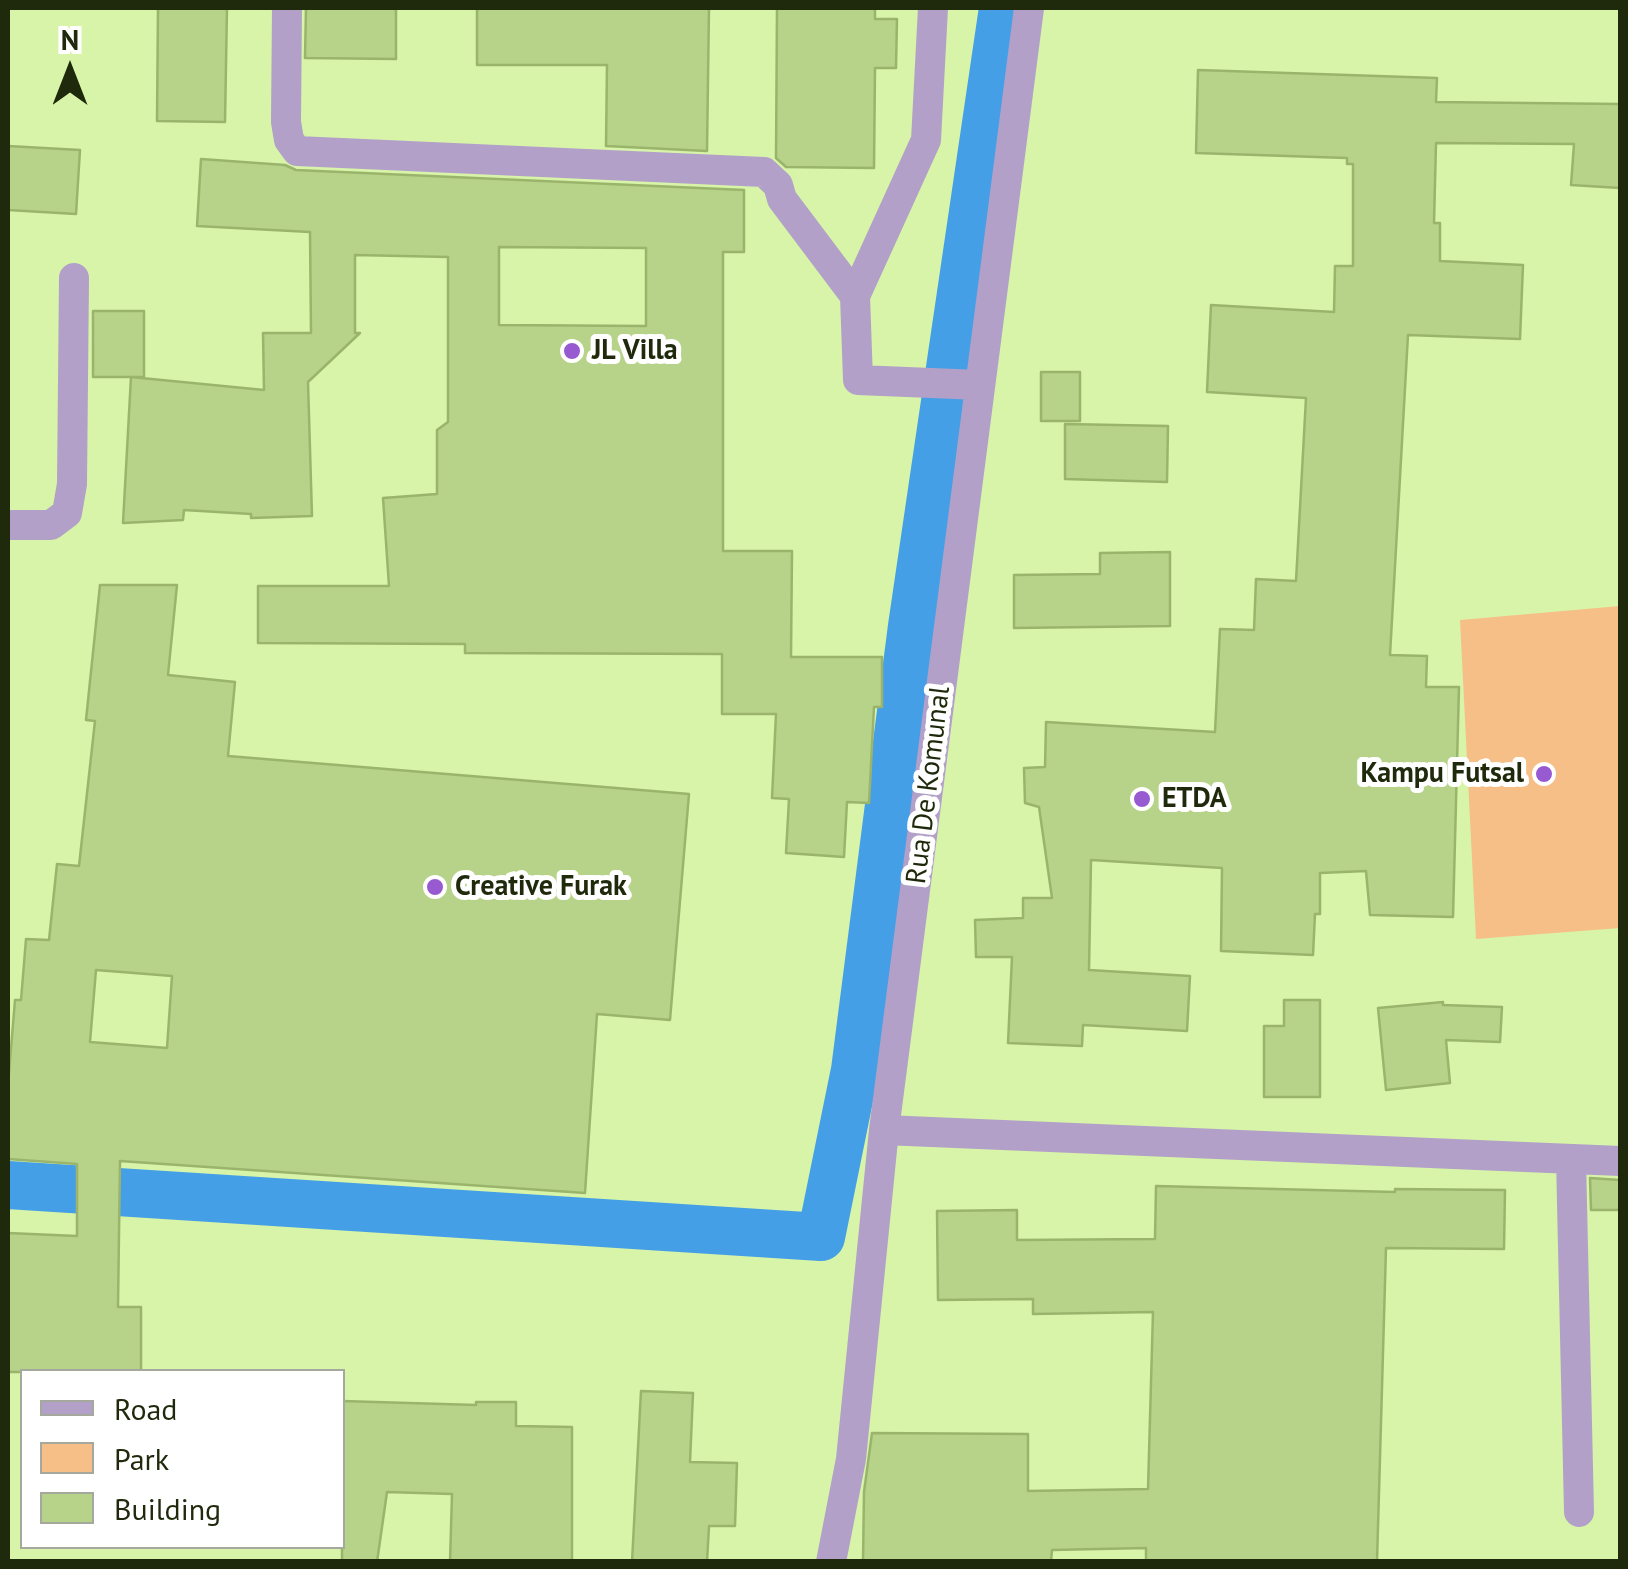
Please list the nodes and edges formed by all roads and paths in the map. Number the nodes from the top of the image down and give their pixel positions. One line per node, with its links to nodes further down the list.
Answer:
1 (287, 8): 5 (street)
2 (933, 8): 5 (street)
3 (1029, 8): 6 (street, Rua De Komunal)
4 (74, 278): 7 (street)
5 (854, 296): 6 (street)
6 (980, 385): 8 (street, Rua De Komunal)
7 (8, 525)
8 (884, 1130): 9 (street); 12 (street, Rua De Komunal)
9 (1570, 1158): 10 (street); 11 (street)
10 (1620, 1161)
11 (1579, 1512)
12 (831, 1562)

